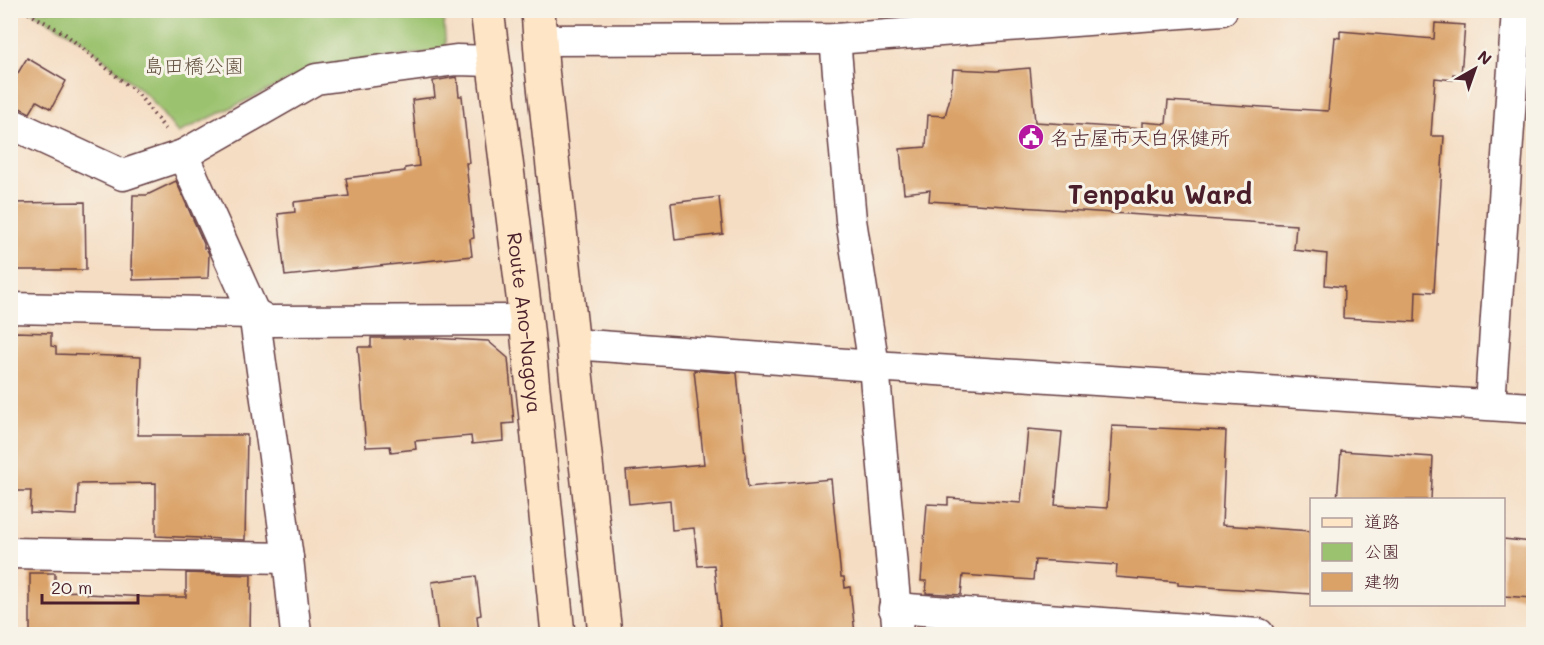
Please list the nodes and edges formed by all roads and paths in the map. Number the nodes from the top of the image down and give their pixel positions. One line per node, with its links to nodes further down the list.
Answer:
1 (23, 10): 9 (path)
2 (488, 10): 7 (main road, Route Ano-Nagoya)
3 (1222, 10): 6 (street)
4 (1517, 10): 15 (street)
5 (539, 25): 6 (street); 13 (main road)
6 (835, 39): 14 (street)
7 (494, 61): 9 (street); 12 (main road, Route Ano-Nagoya)
8 (10, 123): 9 (street)
9 (183, 154): 11 (street)
10 (10, 308): 11 (street)
11 (254, 313): 12 (street); 18 (street)
12 (526, 320): 21 (main road, Route Ano-Nagoya)
13 (573, 344): 14 (street); 22 (main road)
14 (874, 366): 15 (street); 19 (street)
15 (1490, 404): 16 (street)
16 (1533, 408)
17 (10, 553): 18 (street)
18 (288, 558): 20 (street)
19 (896, 621): 23 (street)
20 (296, 634)
21 (558, 634)
22 (605, 634)
23 (1259, 634)

